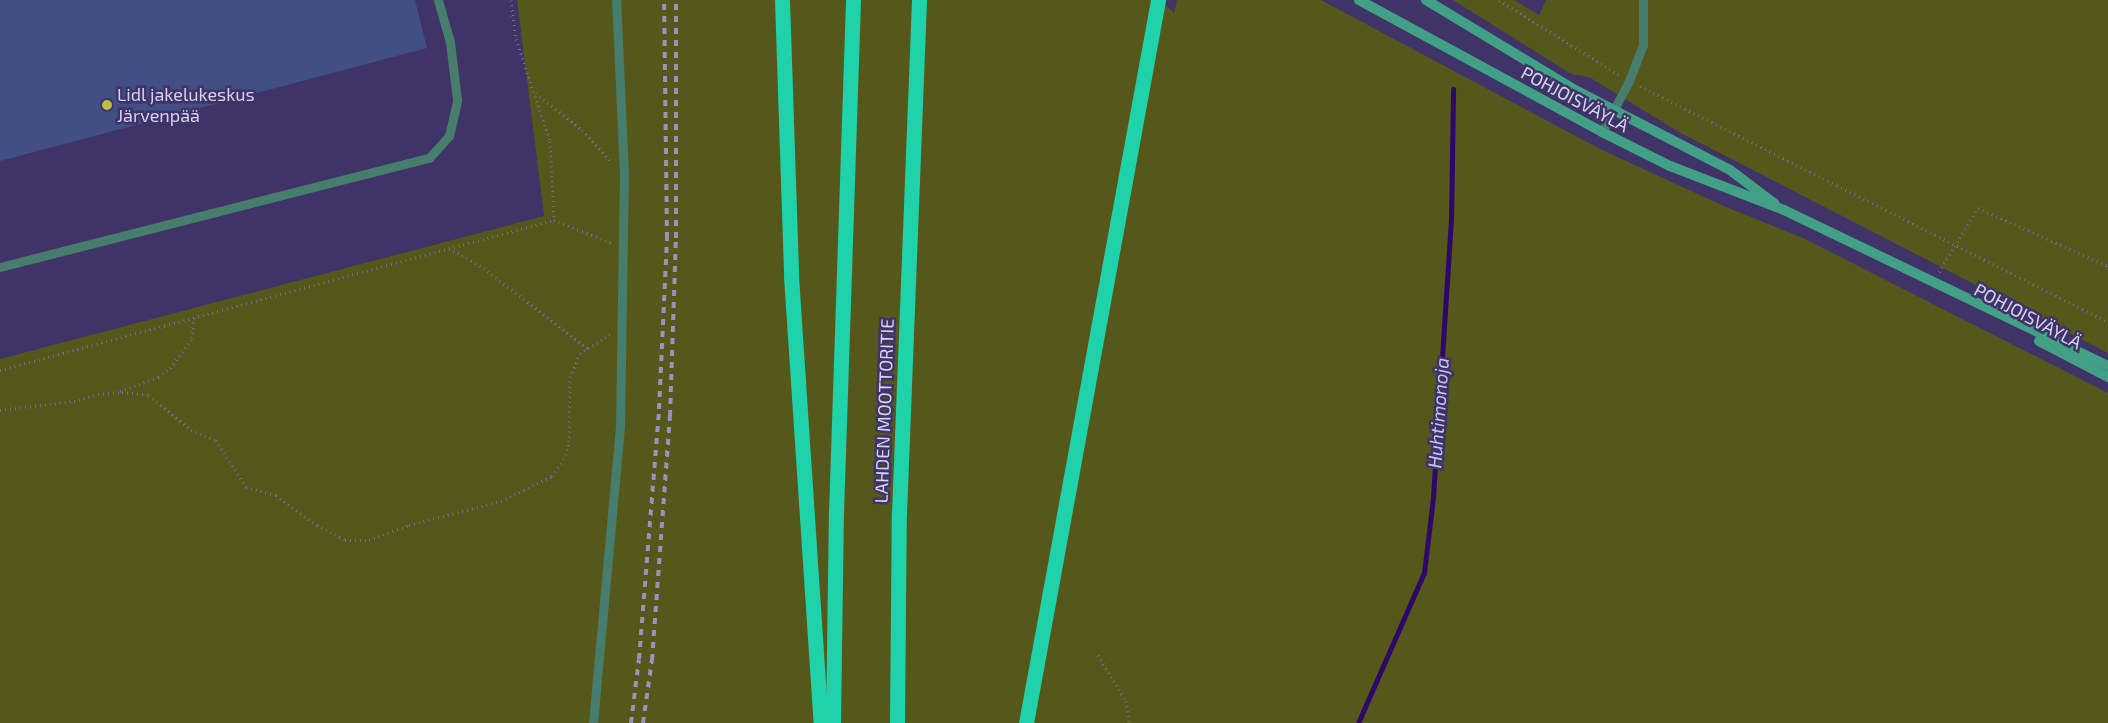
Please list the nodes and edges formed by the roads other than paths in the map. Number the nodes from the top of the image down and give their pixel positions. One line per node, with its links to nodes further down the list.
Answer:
1 (438, 0): 15 (lane)
2 (616, 0): 19 (lane)
3 (776, 0): 11 (highway)
4 (782, 0): 11 (highway)
5 (854, 0): 21 (highway)
6 (919, 0): 22 (highway, LAHDEN MOOTTORITIE)
7 (1359, 0): 13 (main road, POHJOISVÄYLÄ)
8 (1426, 0): 12 (main road, POHJOISVÄYLÄ)
9 (1643, 0): 12 (lane)
10 (1158, 1): 23 (highway)
11 (783, 56): 20 (highway)
12 (1613, 110): 13 (lane); 14 (main road, POHJOISVÄYLÄ)
13 (1602, 132): 14 (main road, POHJOISVÄYLÄ)
14 (1784, 210): 16 (main road, POHJOISVÄYLÄ)
15 (0, 267)
16 (1932, 284): 17 (main road, POHJOISVÄYLÄ); 18 (main road, POHJOISVÄYLÄ)
17 (2108, 366)
18 (2108, 377)
19 (592, 723)
20 (821, 723)
21 (833, 723)
22 (897, 723)
23 (1026, 723)

